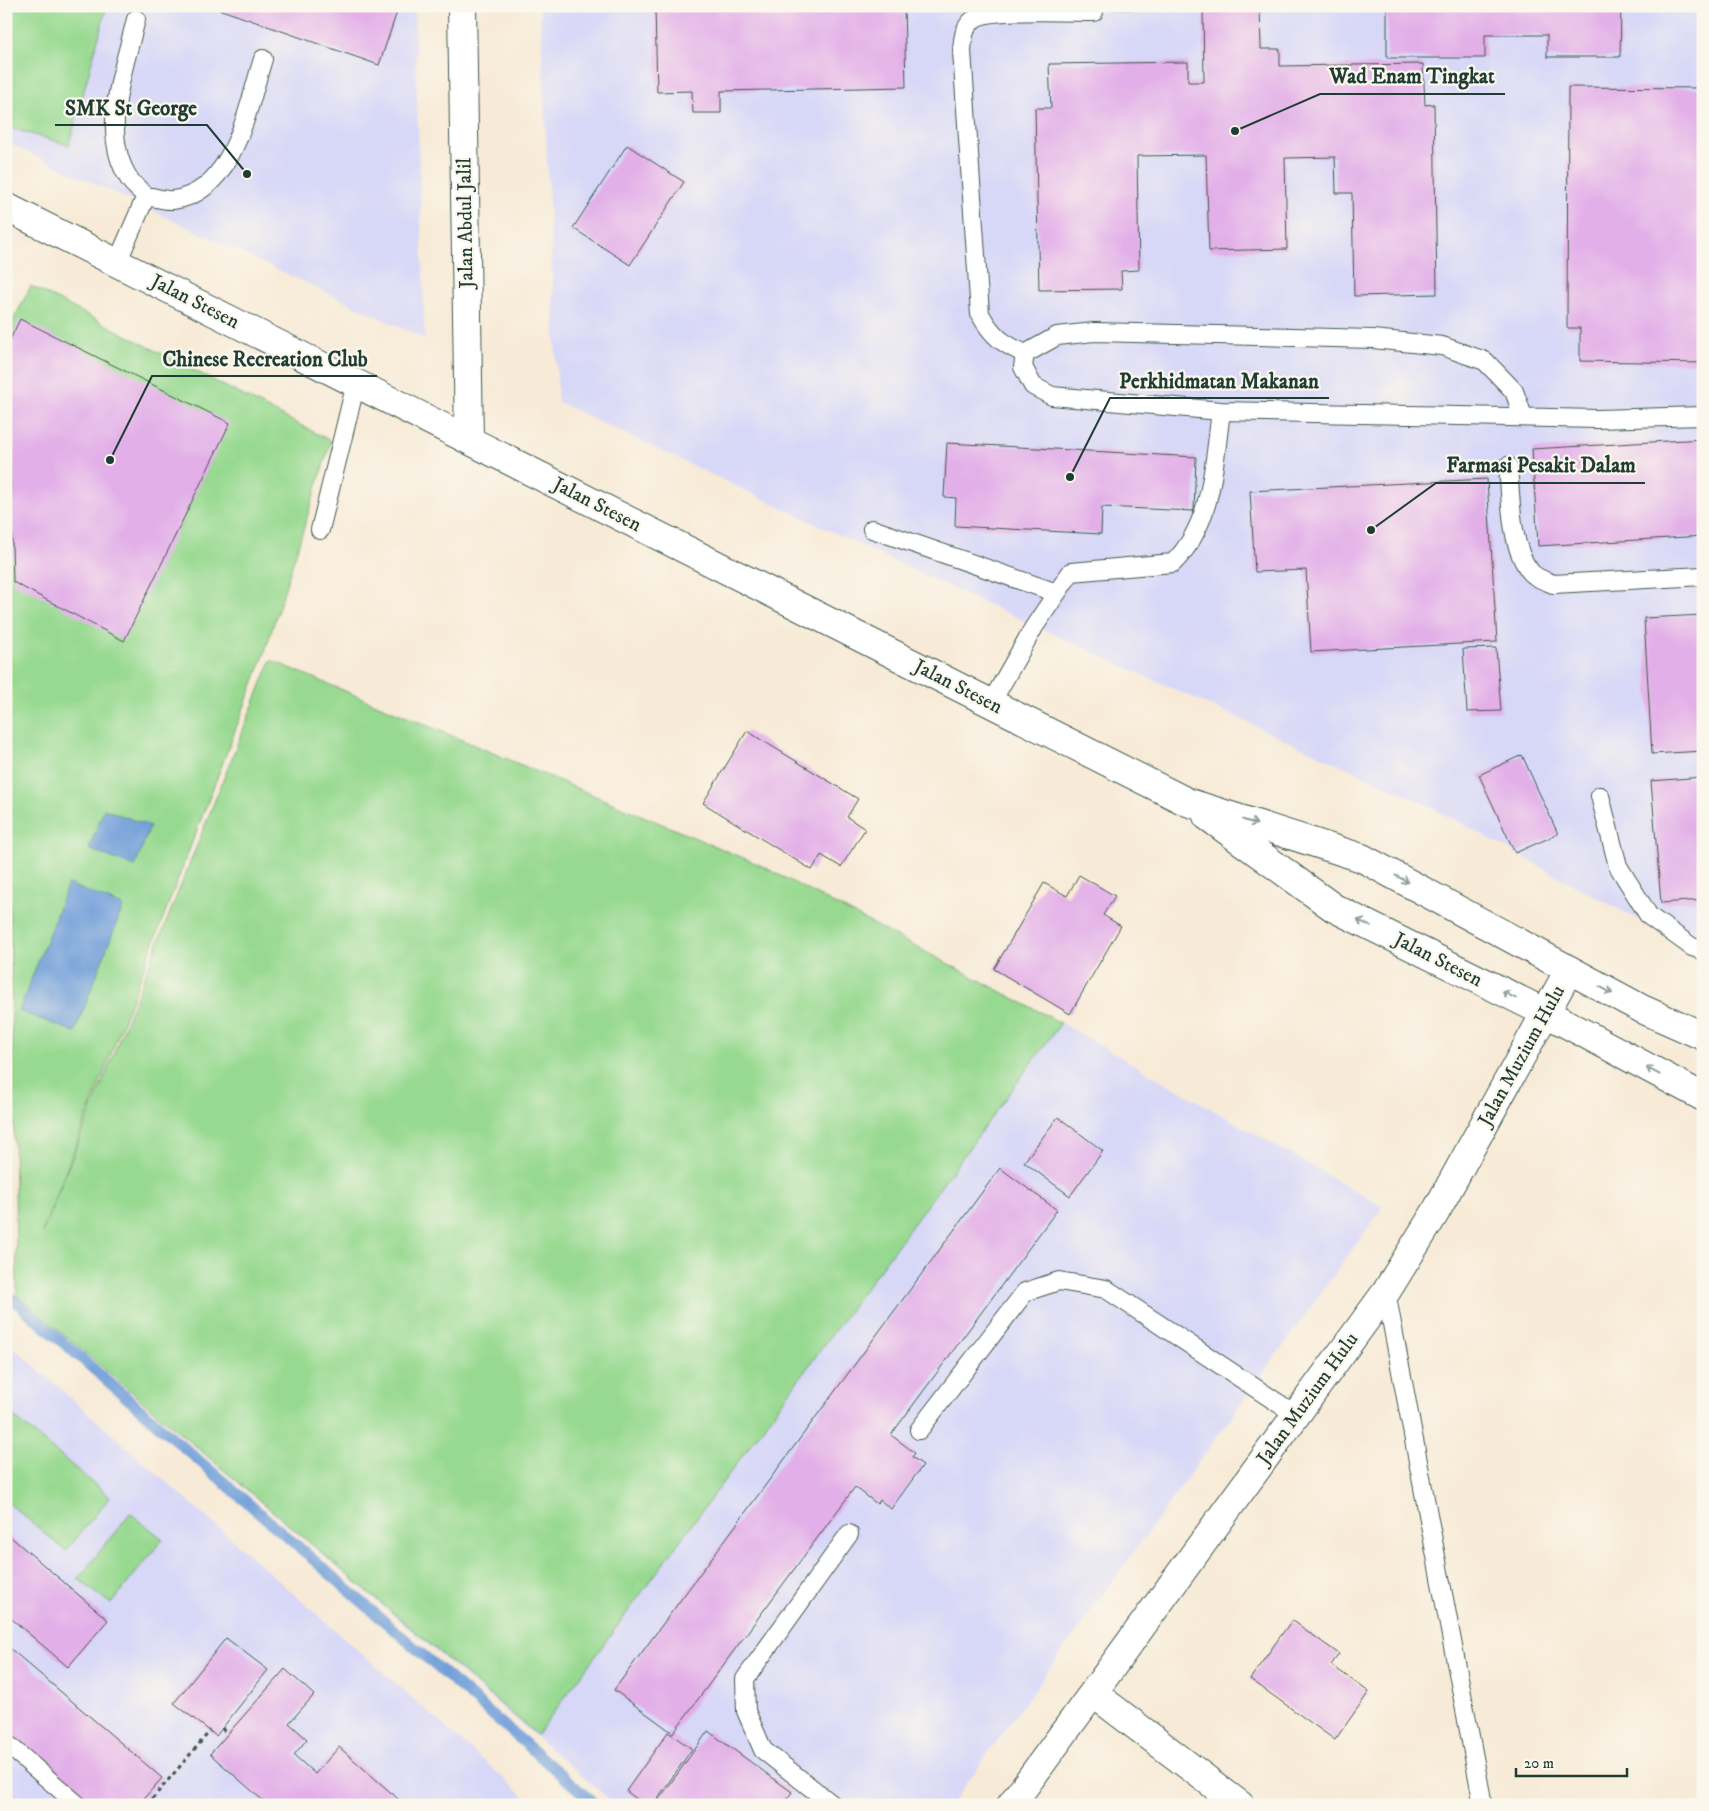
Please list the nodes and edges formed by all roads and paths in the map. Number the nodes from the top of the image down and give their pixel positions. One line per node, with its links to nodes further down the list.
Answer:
1 (462, 6): 13 (main road, Jalan Abdul Jalil)
2 (1094, 12): 8 (lane)
3 (136, 18): 5 (lane)
4 (263, 58): 5 (lane)
5 (146, 196): 7 (lane)
6 (6, 207): 7 (main road, Jalan Stesen)
7 (116, 263): 9 (main road, Jalan Stesen)
8 (1025, 354): 10 (lane); 11 (lane)
9 (356, 383): 13 (main road, Jalan Stesen); 16 (lane)
10 (1221, 411): 11 (lane); 18 (lane)
11 (1523, 416): 12 (lane)
12 (1703, 416)
13 (469, 440): 19 (main road, Jalan Stesen)
14 (1508, 466): 17 (lane)
15 (872, 529): 18 (lane)
16 (320, 530)
17 (1703, 576)
18 (1057, 593): 19 (lane)
19 (991, 703): 21 (main road, Jalan Stesen)
20 (1600, 796): 22 (lane)
21 (1187, 802): 23 (main road, Jalan Stesen, one-way to 23); 25 (main road, Jalan Stesen, one-way to 21)
22 (1703, 950)
23 (1569, 970): 24 (main road, Jalan Stesen, one-way to 24); 25 (main road, Jalan Muzium Hulu)
24 (1642, 1009): 26 (main road, Jalan Stesen); 27 (main road)
25 (1546, 1014): 28 (main road, Jalan Stesen, one-way to 25); 29 (main road, Jalan Muzium Hulu)
26 (1703, 1036)
27 (1703, 1048)
28 (1701, 1096)
29 (1386, 1292): 30 (main road, Jalan Muzium Hulu); 43 (lane)
30 (1296, 1416): 31 (lane); 33 (main road, Jalan Muzium Hulu)
31 (919, 1430)
32 (849, 1534): 40 (lane)
33 (1093, 1693): 41 (main road, Jalan Muzium Hulu); 42 (main road)
34 (222, 1728): 36 (path)
35 (210, 1731): 39 (path)
36 (227, 1735)
37 (6, 1743): 38 (lane)
38 (78, 1805)
39 (147, 1805)
40 (833, 1805)
41 (1011, 1805)
42 (1240, 1805)
43 (1483, 1805)

